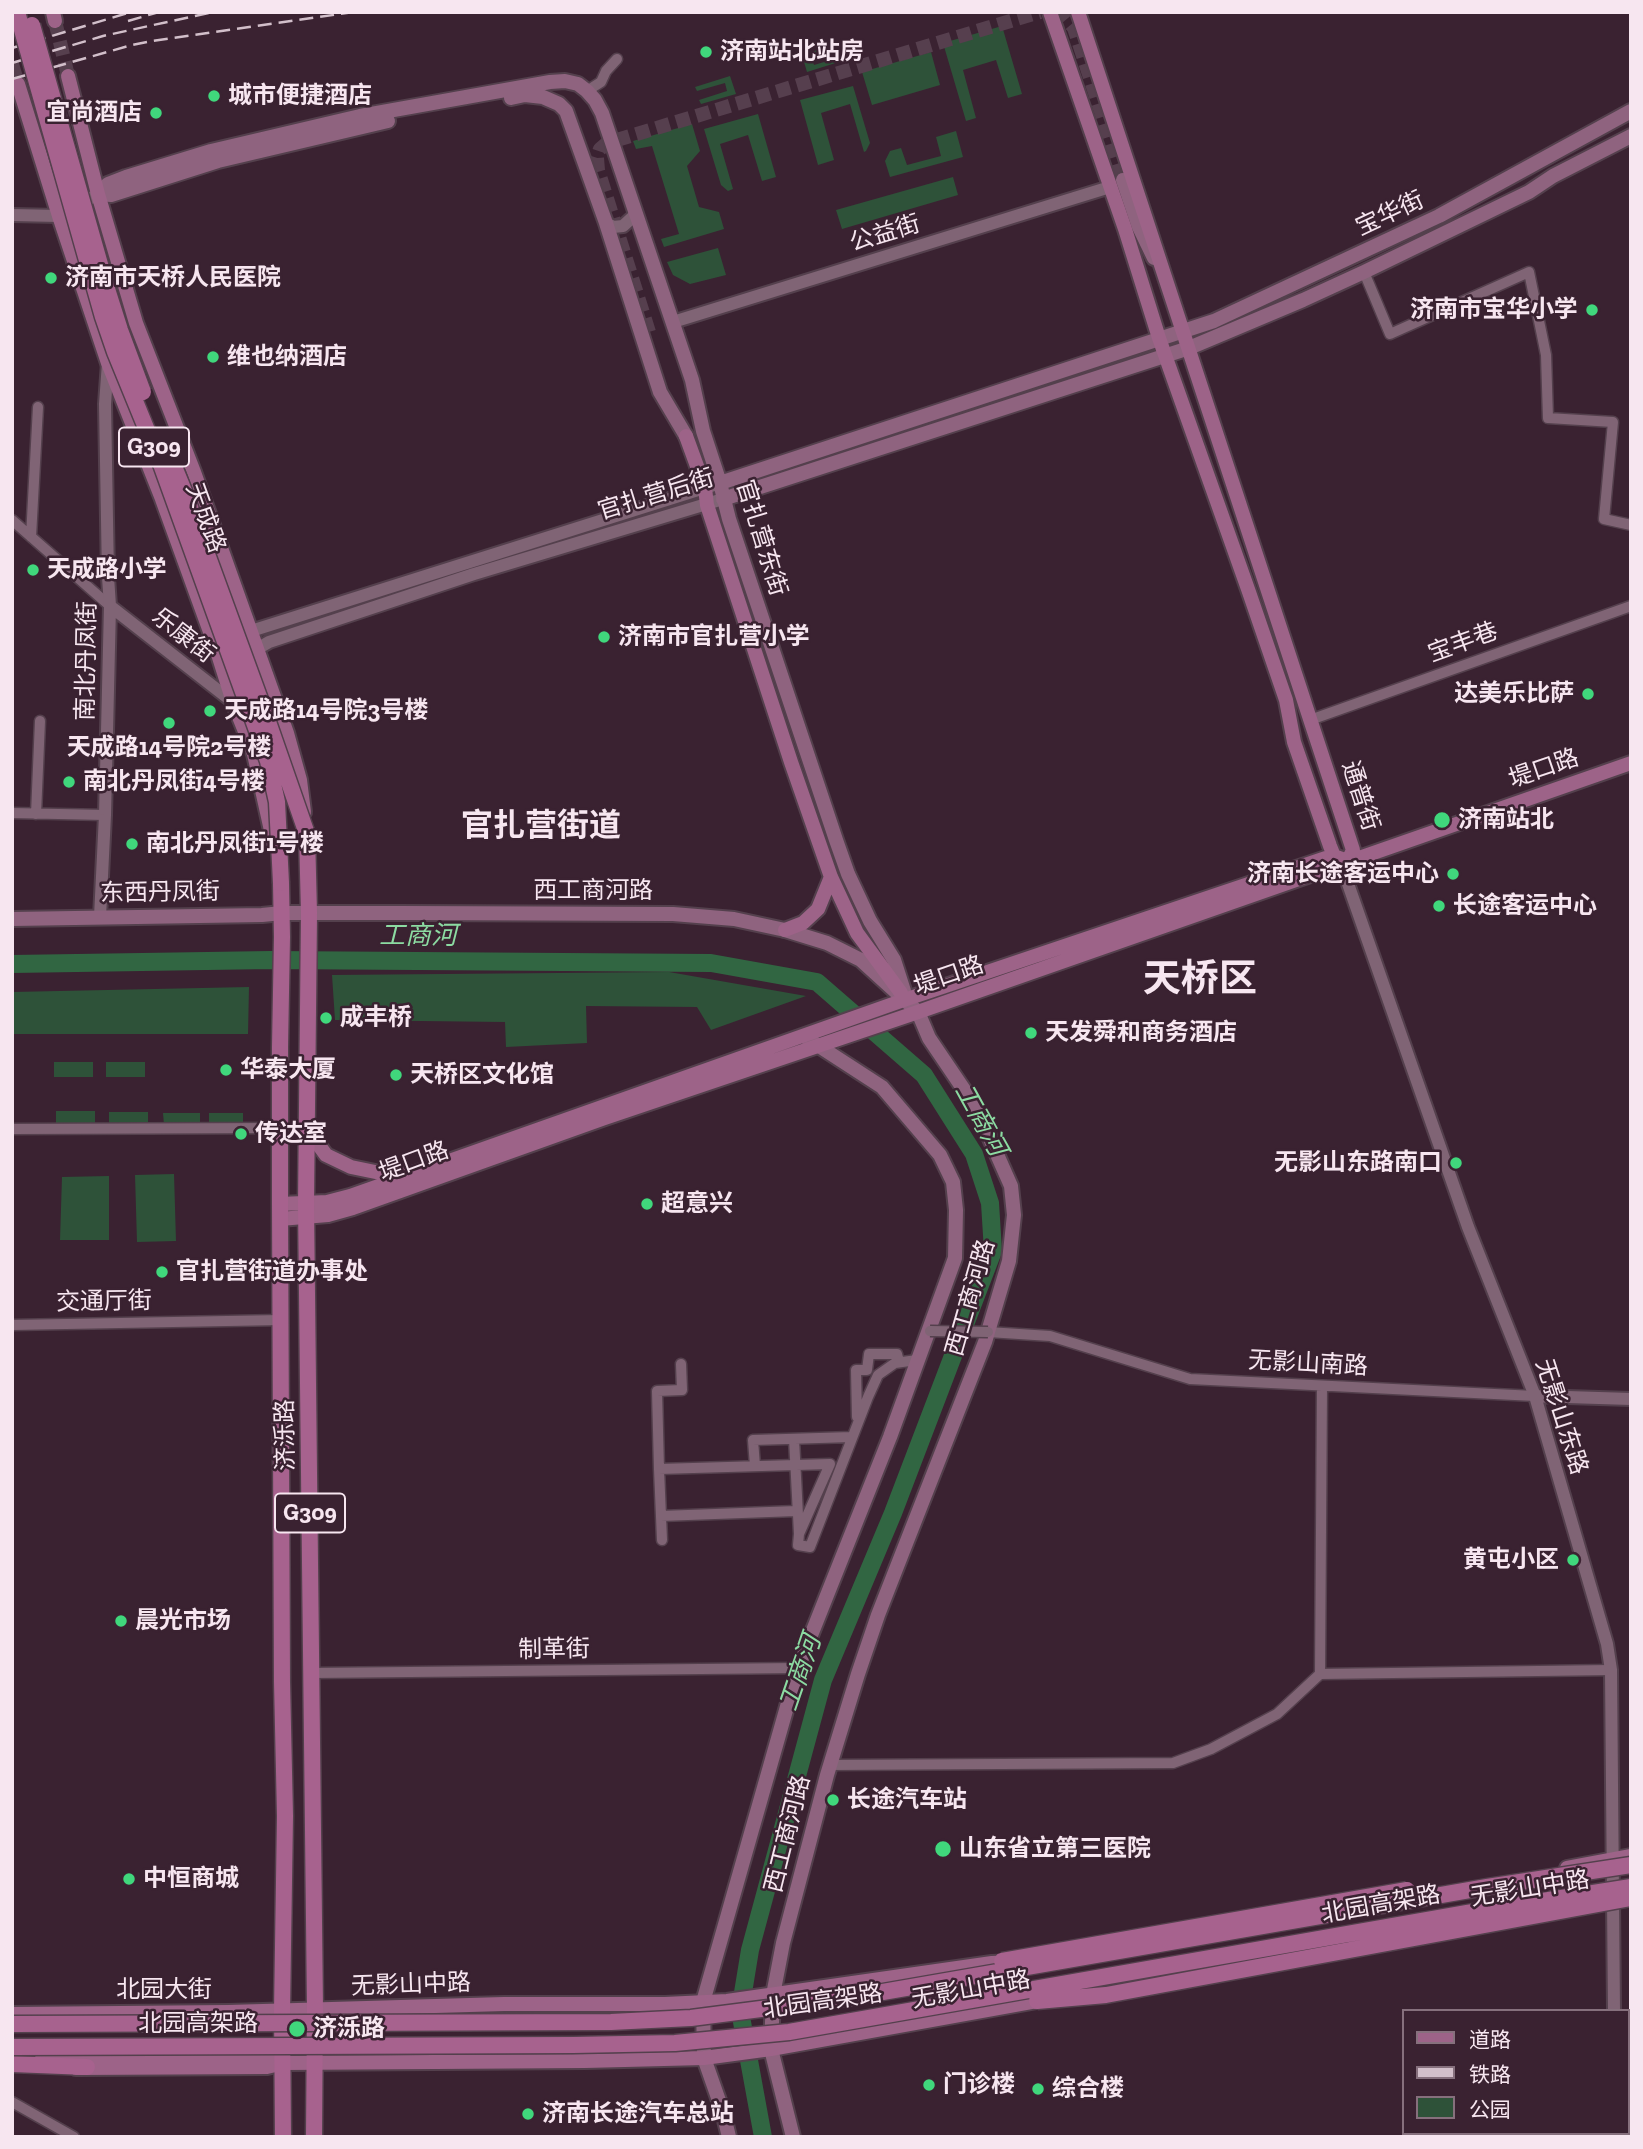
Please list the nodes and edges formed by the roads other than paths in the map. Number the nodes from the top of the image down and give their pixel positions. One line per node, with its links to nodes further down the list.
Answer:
1 (17, 12): 50 (highway, 天成路 / G309, bridge)
2 (28, 12): 47 (highway, 天成路 / G309, bridge)
3 (1050, 12): 11 (main road, 通普街)
4 (1078, 12): 18 (main road, 通普街)
5 (617, 60): 8 (street)
6 (68, 76): 12 (main road, 天成路)
7 (18, 84): 15 (main road, 天成路)
8 (587, 92): 12 (main road); 14 (main road, 官扎营东街)
9 (1631, 111): 20 (main road, 宝华街)
10 (1631, 136): 17 (main road, 宝华街)
11 (1117, 183): 18 (main road); 19 (street, 公益街); 22 (main road, 通普街)
12 (98, 194): 15 (street); 16 (main road, 官扎营东街); 37 (main road, 天成路)
13 (12, 215): 15 (street)
14 (635, 215): 16 (street); 19 (main road, 官扎营东街)
15 (59, 216): 25 (main road, 天成路)
16 (606, 223): 27 (main road, 官扎营东街)
17 (1364, 272): 23 (main road, 宝华街); 33 (street)
18 (1175, 304): 20 (main road, 通普街)
19 (673, 322): 28 (main road, 官扎营东街)
20 (1184, 331): 22 (main road, 宝华街); 23 (main road, 通普街)
21 (649, 332): 27 (main road)
22 (1159, 338): 24 (main road, 通普街); 28 (main road, 官扎营后街)
23 (1189, 348): 24 (main road, 官扎营后街); 40 (main road, 通普街)
24 (1165, 355): 30 (main road, 官扎营后街); 48 (main road, 通普街)
25 (108, 363): 35 (street, 南北丹凤街); 39 (main road, 天成路)
26 (38, 407): 34 (street)
27 (685, 436): 29 (main road, 官扎营东街)
28 (720, 483): 29 (street, 官扎营后街); 30 (main road, 官扎营东街)
29 (705, 488): 31 (main road, 官扎营东街); 37 (street, 官扎营后街)
30 (723, 499): 31 (street, 官扎营后街); 56 (main road, 官扎营东街)
31 (707, 505): 38 (street, 官扎营后街); 49 (main road, 官扎营东街)
32 (12, 520): 34 (street, 乐康街)
33 (1631, 525)
34 (31, 537): 35 (street, 乐康街)
35 (110, 606): 39 (street, 乐康街); 46 (street, 南北丹凤街)
36 (1631, 606): 40 (street, 宝丰巷)
37 (250, 631): 38 (main road, 天成路)
38 (257, 649): 47 (main road, 天成路)
39 (233, 702): 50 (main road, 天成路)
40 (1310, 720): 48 (main road, 通普街)
41 (40, 722): 45 (street)
42 (1631, 753): 48 (main road, 堤口路)
43 (1631, 763): 48 (main road, 堤口路)
44 (12, 813): 45 (street)
45 (36, 814): 46 (street)
46 (105, 815): 53 (street, 南北丹凤街)
47 (307, 834): 52 (highway, 天成路 / G309)
48 (1345, 855): 56 (main road, 堤口路); 57 (main road, 堤口路); 74 (street, 无影山东路)
49 (831, 877): 55 (main road); 56 (main road, 官扎营东街)
50 (281, 883): 51 (highway, 天成路 / G309)
51 (282, 913): 52 (main road, 东西丹凤街); 53 (main road, 东西丹凤街); 60 (highway, 济泺路 / G309)
52 (309, 913): 55 (main road, 西工商河路); 62 (highway, 济泺路 / G309)
53 (100, 917): 54 (main road, 东西丹凤街)
54 (12, 919)
55 (785, 930): 56 (main road, 西工商河路)
56 (903, 995): 57 (main road, 西工商河路); 58 (main road, 堤口路)
57 (920, 1016): 59 (main road, 堤口路); 69 (main road, 西工商河路)
58 (805, 1037): 59 (main road, 西工商河路); 63 (main road, 堤口路)
59 (818, 1045): 65 (main road, 堤口路); 68 (main road, 西工商河路)
60 (280, 1128): 61 (street); 64 (highway, 济泺路 / G309)
61 (12, 1129)
62 (307, 1129): 63 (main road); 65 (highway, 济泺路 / G309)
63 (416, 1173): 65 (main road, 堤口路)
64 (280, 1211): 65 (main road, 堤口路); 66 (highway, 济泺路 / G309)
65 (307, 1211): 90 (highway, 济泺路 / G309)
66 (281, 1320): 67 (street, 交通厅街); 106 (highway, 济泺路 / G309)
67 (12, 1325)
68 (930, 1331): 69 (street, 无影山南路, bridge); 70 (main road, 西工商河路)
69 (988, 1332): 73 (street, 无影山南路); 92 (main road, 西工商河路)
70 (917, 1360): 71 (street); 88 (main road, 西工商河路)
71 (899, 1363): 76 (street); 76 (street)
72 (681, 1364): 83 (street)
73 (1322, 1386): 74 (street, 无影山南路); 91 (street)
74 (1535, 1396): 75 (street, 无影山南路); 89 (street, 无影山东路)
75 (1631, 1399)
76 (857, 1424): 77 (street)
77 (852, 1437): 78 (street); 79 (street)
78 (794, 1439): 81 (street); 82 (street)
79 (843, 1462): 80 (street); 86 (street)
80 (830, 1464): 81 (street); 86 (street)
81 (795, 1465): 82 (street); 84 (street)
82 (755, 1466): 83 (street)
83 (659, 1469): 85 (street)
84 (796, 1511): 85 (street); 86 (street)
85 (661, 1516): 87 (street)
86 (799, 1534)
87 (662, 1540)
88 (797, 1668): 90 (street, 制革街); 103 (main road, 西工商河路)
89 (1611, 1670): 91 (street); 94 (street, 无影山东路)
90 (312, 1673): 105 (highway, 济泺路 / G309)
91 (1320, 1674): 92 (street)
92 (830, 1765): 101 (main road, 西工商河路)
93 (1631, 1856): 94 (main road, 无影山中路)
94 (1612, 1859): 99 (street, 无影山东路); 100 (main road, 无影山中路)
95 (1631, 1865): 96 (highway, 北园高架路, bridge)
96 (1594, 1869): 100 (highway, bridge); 108 (highway, 北园高架路, bridge)
97 (1631, 1887): 109 (highway, 北园高架路, bridge)
98 (1631, 1897): 99 (main road, 无影山中路); 102 (highway, bridge)
99 (1613, 1899): 102 (main road, 无影山中路); 104 (street, 无影山东路)
100 (992, 1963): 101 (main road, 无影山中路)
101 (766, 1996): 103 (main road, 无影山中路); 110 (main road, 西工商河路)
102 (1037, 2001): 110 (main road, 无影山中路)
103 (709, 2002): 105 (main road, 无影山中路); 113 (main road, 西工商河路)
104 (1614, 2009)
105 (315, 2010): 106 (main road, 北园大街); 115 (highway, 济泺路 / G309)
106 (282, 2011): 107 (main road, 北园大街); 114 (highway, 济泺路 / G309)
107 (12, 2014)
108 (12, 2024)
109 (12, 2048)
110 (766, 2050): 113 (main road, 无影山中路); 124 (main road, 西工商河路)
111 (12, 2058): 112 (main road)
112 (50, 2058): 114 (main road); 117 (main road)
113 (704, 2058): 115 (main road, 无影山中路); 123 (main road, 西工商河路)
114 (284, 2063): 115 (main road); 117 (main road); 121 (highway, 济泺路 / G309)
115 (314, 2063): 122 (highway, 济泺路 / G309)
116 (12, 2064): 117 (highway)
117 (87, 2067): 118 (main road)
118 (12, 2072)
119 (12, 2102): 120 (street)
120 (74, 2137)
121 (284, 2137)
122 (314, 2137)
123 (729, 2137)
124 (793, 2137)

